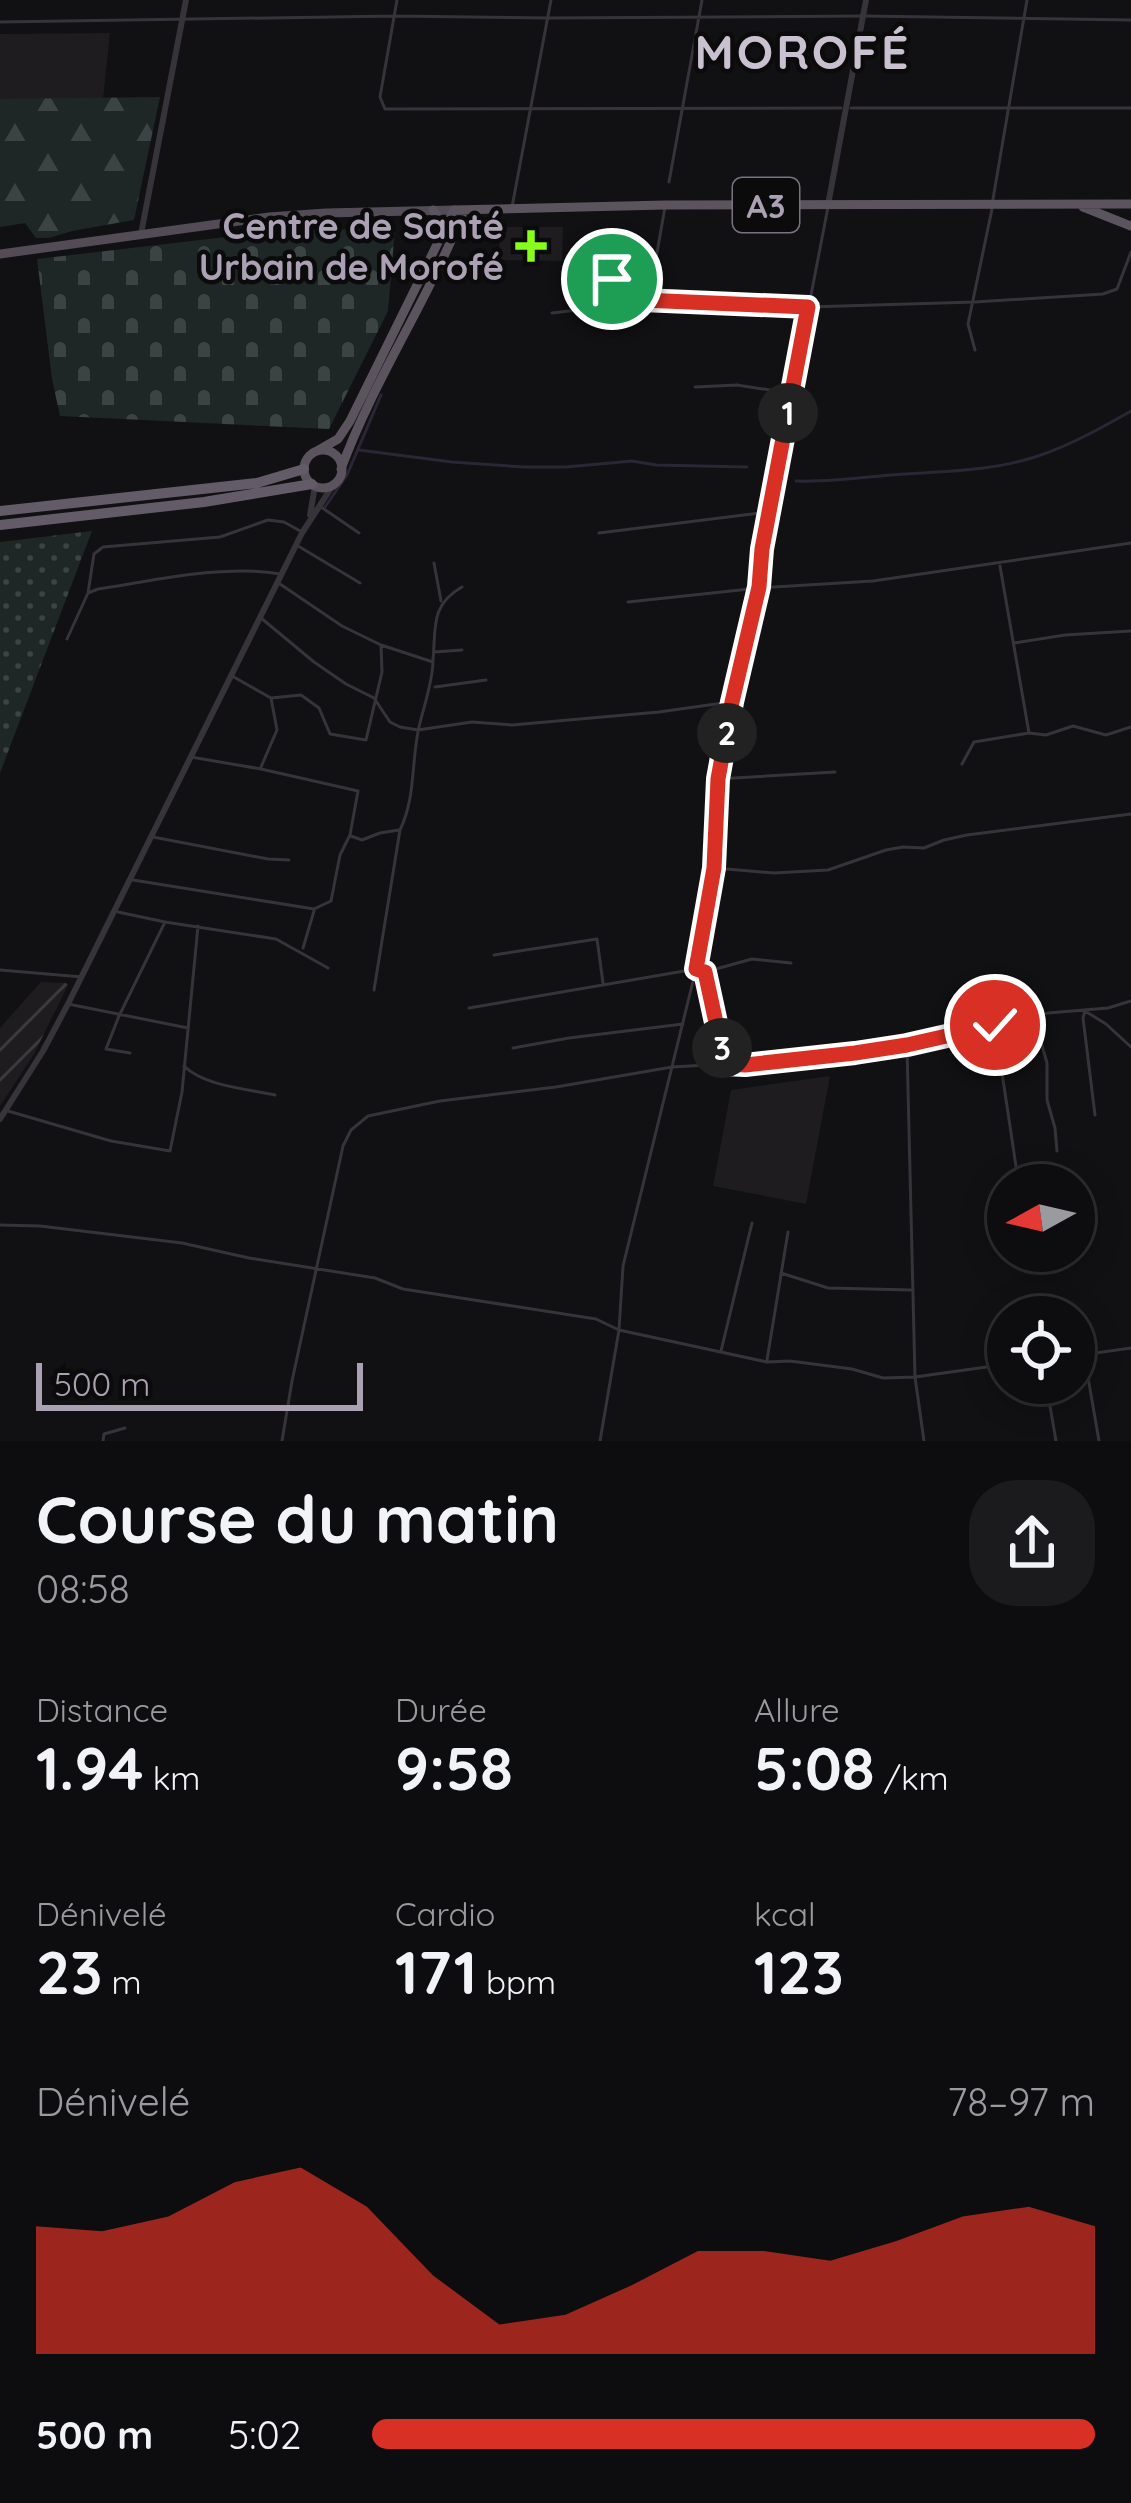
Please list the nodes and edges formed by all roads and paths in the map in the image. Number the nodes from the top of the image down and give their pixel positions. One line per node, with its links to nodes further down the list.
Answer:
1 (186, 0): 12 (street)
2 (397, 0): 7 (street)
3 (551, 0): 10 (street)
4 (702, 0): 8 (street)
5 (866, 0): 9 (street)
6 (1027, 0): 11 (street)
7 (395, 16): 10 (street); 12 (street); 17 (street)
8 (699, 16): 9 (street); 10 (street); 18 (street)
9 (863, 16): 11 (street); 15 (street)
10 (548, 18): 17 (street)
11 (1024, 19): 13 (street); 19 (street)
12 (182, 20): 14 (street); 31 (street)
13 (1131, 20)
14 (0, 22)
15 (845, 108): 18 (street); 19 (street); 25 (street)
16 (1131, 108): 19 (street)
17 (531, 109): 18 (street); 26 (street)
18 (682, 109): 20 (street)
19 (1007, 110): 21 (street)
20 (669, 182)
21 (993, 204): 24 (highway, A3); 25 (highway, A3); 40 (street)
22 (1131, 204): 24 (highway, A3)
23 (665, 205): 25 (highway, A3); 26 (highway, A3); 36 (street)
24 (1078, 205): 30 (highway)
25 (828, 206): 41 (street)
26 (512, 209): 28 (highway, A3)
27 (459, 210): 28 (highway, A3); 29 (main road, A3); 32 (highway)
28 (484, 210): 32 (highway)
29 (433, 211): 31 (main road, A3); 32 (highway)
30 (1131, 226)
31 (141, 234): 34 (main road, A3)
32 (448, 236): 46 (highway); 48 (highway)
33 (1131, 252): 40 (street)
34 (0, 254)
35 (614, 263): 38 (street)
36 (651, 286): 37 (street); 39 (street)
37 (642, 300): 38 (street); 39 (street)
38 (612, 301): 42 (street)
39 (662, 302): 41 (street)
40 (975, 302): 41 (street); 43 (street)
41 (808, 307): 45 (street)
42 (552, 313)
43 (975, 350)
44 (695, 387): 45 (street)
45 (792, 394): 53 (street)
46 (317, 451): 47 (highway); 48 (highway)
47 (304, 469): 50 (highway); 52 (highway)
48 (341, 469): 49 (highway)
49 (335, 482): 50 (highway); 51 (street)
50 (314, 485): 54 (street); 55 (highway)
51 (319, 506): 54 (street); 57 (street)
52 (0, 511)
53 (770, 512): 58 (street); 66 (street)
54 (309, 519): 56 (street)
55 (0, 525)
56 (302, 532): 60 (street); 67 (street)
57 (358, 533)
58 (599, 533)
59 (1131, 543): 62 (street)
60 (296, 545): 63 (street); 64 (street)
61 (434, 563): 69 (street)
62 (999, 564): 66 (street); 73 (street)
63 (281, 578): 67 (street); 70 (street); 74 (street)
64 (360, 583)
65 (462, 587): 69 (street)
66 (759, 587): 68 (street); 83 (street)
67 (88, 593): 72 (street)
68 (628, 602)
69 (442, 603): 76 (street)
70 (261, 617): 78 (street); 82 (street)
71 (1131, 631): 73 (street)
72 (68, 639)
73 (1012, 643): 86 (street)
74 (381, 645): 77 (street); 82 (street)
75 (461, 650): 76 (street)
76 (434, 652): 77 (street)
77 (433, 662): 80 (street)
78 (231, 676): 81 (street); 87 (street)
79 (486, 680): 80 (street)
80 (432, 687): 85 (street)
81 (271, 698): 82 (street); 89 (street)
82 (374, 698): 85 (street)
83 (732, 702): 85 (street); 91 (street)
84 (1131, 727): 86 (street)
85 (418, 730): 93 (street)
86 (1029, 733): 88 (street)
87 (190, 757): 89 (street); 95 (street)
88 (962, 764)
89 (260, 769): 94 (street)
90 (835, 772): 91 (street)
91 (718, 779): 97 (street)
92 (1131, 814): 97 (street)
93 (400, 830): 94 (street); 112 (street)
94 (350, 835): 99 (street)
95 (151, 836): 96 (street); 98 (street)
96 (290, 860)
97 (714, 868): 107 (street)
98 (130, 879): 99 (street); 100 (street)
99 (314, 910): 103 (street)
100 (114, 911): 101 (street); 110 (street)
101 (165, 922): 102 (street); 117 (street)
102 (198, 926): 103 (street); 121 (street)
103 (302, 952): 106 (street)
104 (494, 956): 111 (street)
105 (791, 963): 109 (street)
106 (328, 968)
107 (696, 969): 109 (street); 111 (street); 119 (street)
108 (0, 970): 110 (street)
109 (705, 972): 127 (street)
110 (82, 977): 114 (street)
111 (603, 984): 115 (street)
112 (374, 990)
113 (1131, 1001): 116 (street)
114 (68, 1004): 117 (street); 130 (street)
115 (469, 1008)
116 (1085, 1011): 118 (street); 123 (street); 131 (street)
117 (118, 1016): 121 (street); 125 (street)
118 (1037, 1016): 120 (street); 133 (street)
119 (683, 1024): 124 (street); 128 (street)
120 (995, 1025): 122 (street); 134 (street)
121 (190, 1029): 126 (street)
122 (907, 1045): 127 (street); 140 (street)
123 (1131, 1047)
124 (513, 1048)
125 (130, 1053)
126 (183, 1064): 129 (street); 130 (street)
127 (725, 1064): 128 (street)
128 (672, 1067): 138 (street); 141 (street)
129 (275, 1095)
130 (6, 1110): 132 (street)
131 (1095, 1115)
132 (0, 1119)
133 (1057, 1151)
134 (1015, 1164)
135 (752, 1223): 143 (street)
136 (0, 1225): 138 (street)
137 (788, 1232): 139 (street)
138 (316, 1269): 141 (street); 152 (street)
139 (781, 1273): 140 (street); 145 (street)
140 (913, 1290): 147 (street)
141 (619, 1330): 143 (street); 153 (street)
142 (1131, 1348): 144 (street)
143 (720, 1353): 145 (street)
144 (1095, 1353)
145 (767, 1362): 147 (street)
146 (987, 1367): 147 (street)
147 (915, 1377): 154 (street)
148 (1050, 1404): 155 (street)
149 (1093, 1404): 156 (street)
150 (125, 1429): 151 (street)
151 (103, 1441)
152 (282, 1441)
153 (600, 1441)
154 (924, 1441)
155 (1056, 1441)
156 (1099, 1441)

